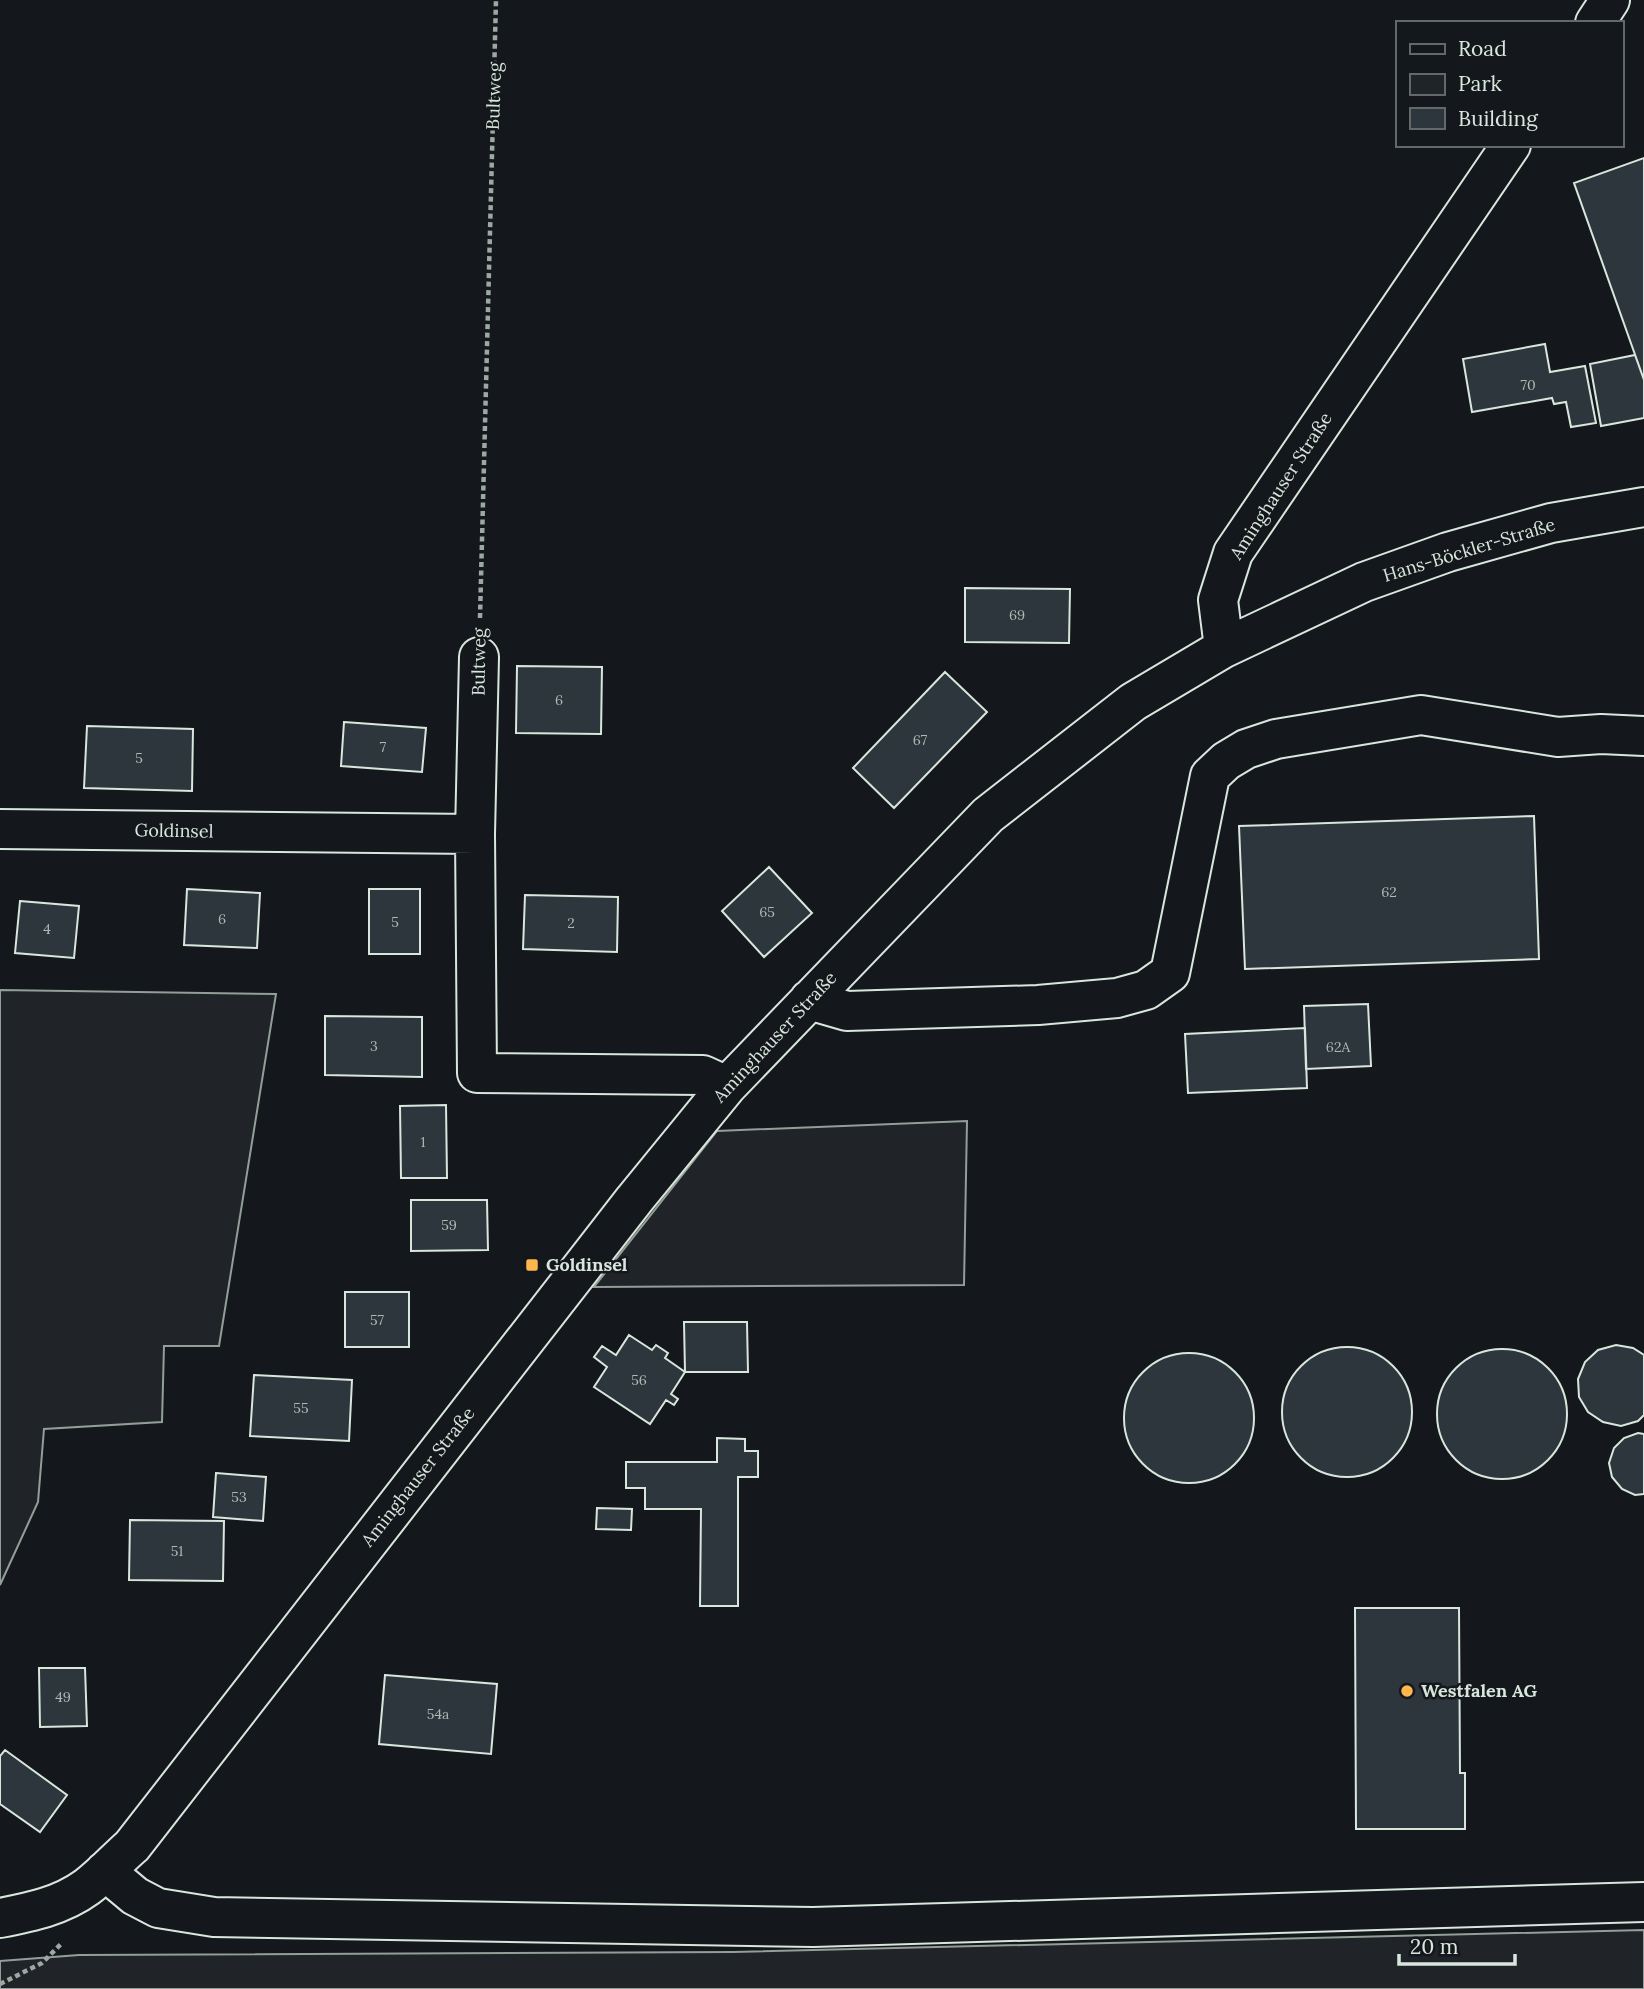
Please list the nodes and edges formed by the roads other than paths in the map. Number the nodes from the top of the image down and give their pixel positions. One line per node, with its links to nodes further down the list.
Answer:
1 (1610, 0): 2 (street)
2 (1596, 21)
3 (1510, 147): 5 (street, Aminghauser Straße)
4 (1644, 507): 5 (street, Hans-Böckler-Straße)
5 (1224, 648): 10 (street, Aminghauser Straße)
6 (478, 657): 9 (street, Bultweg)
7 (1644, 736): 10 (street)
8 (0, 829): 9 (street, Goldinsel)
9 (475, 834): 11 (street, Bultweg)
10 (809, 1000): 11 (street, Aminghauser Straße)
11 (727, 1086): 12 (street, Aminghauser Straße)
12 (105, 1871): 13 (street); 14 (street, Aminghauser Straße)
13 (1644, 1902)
14 (0, 1918)

